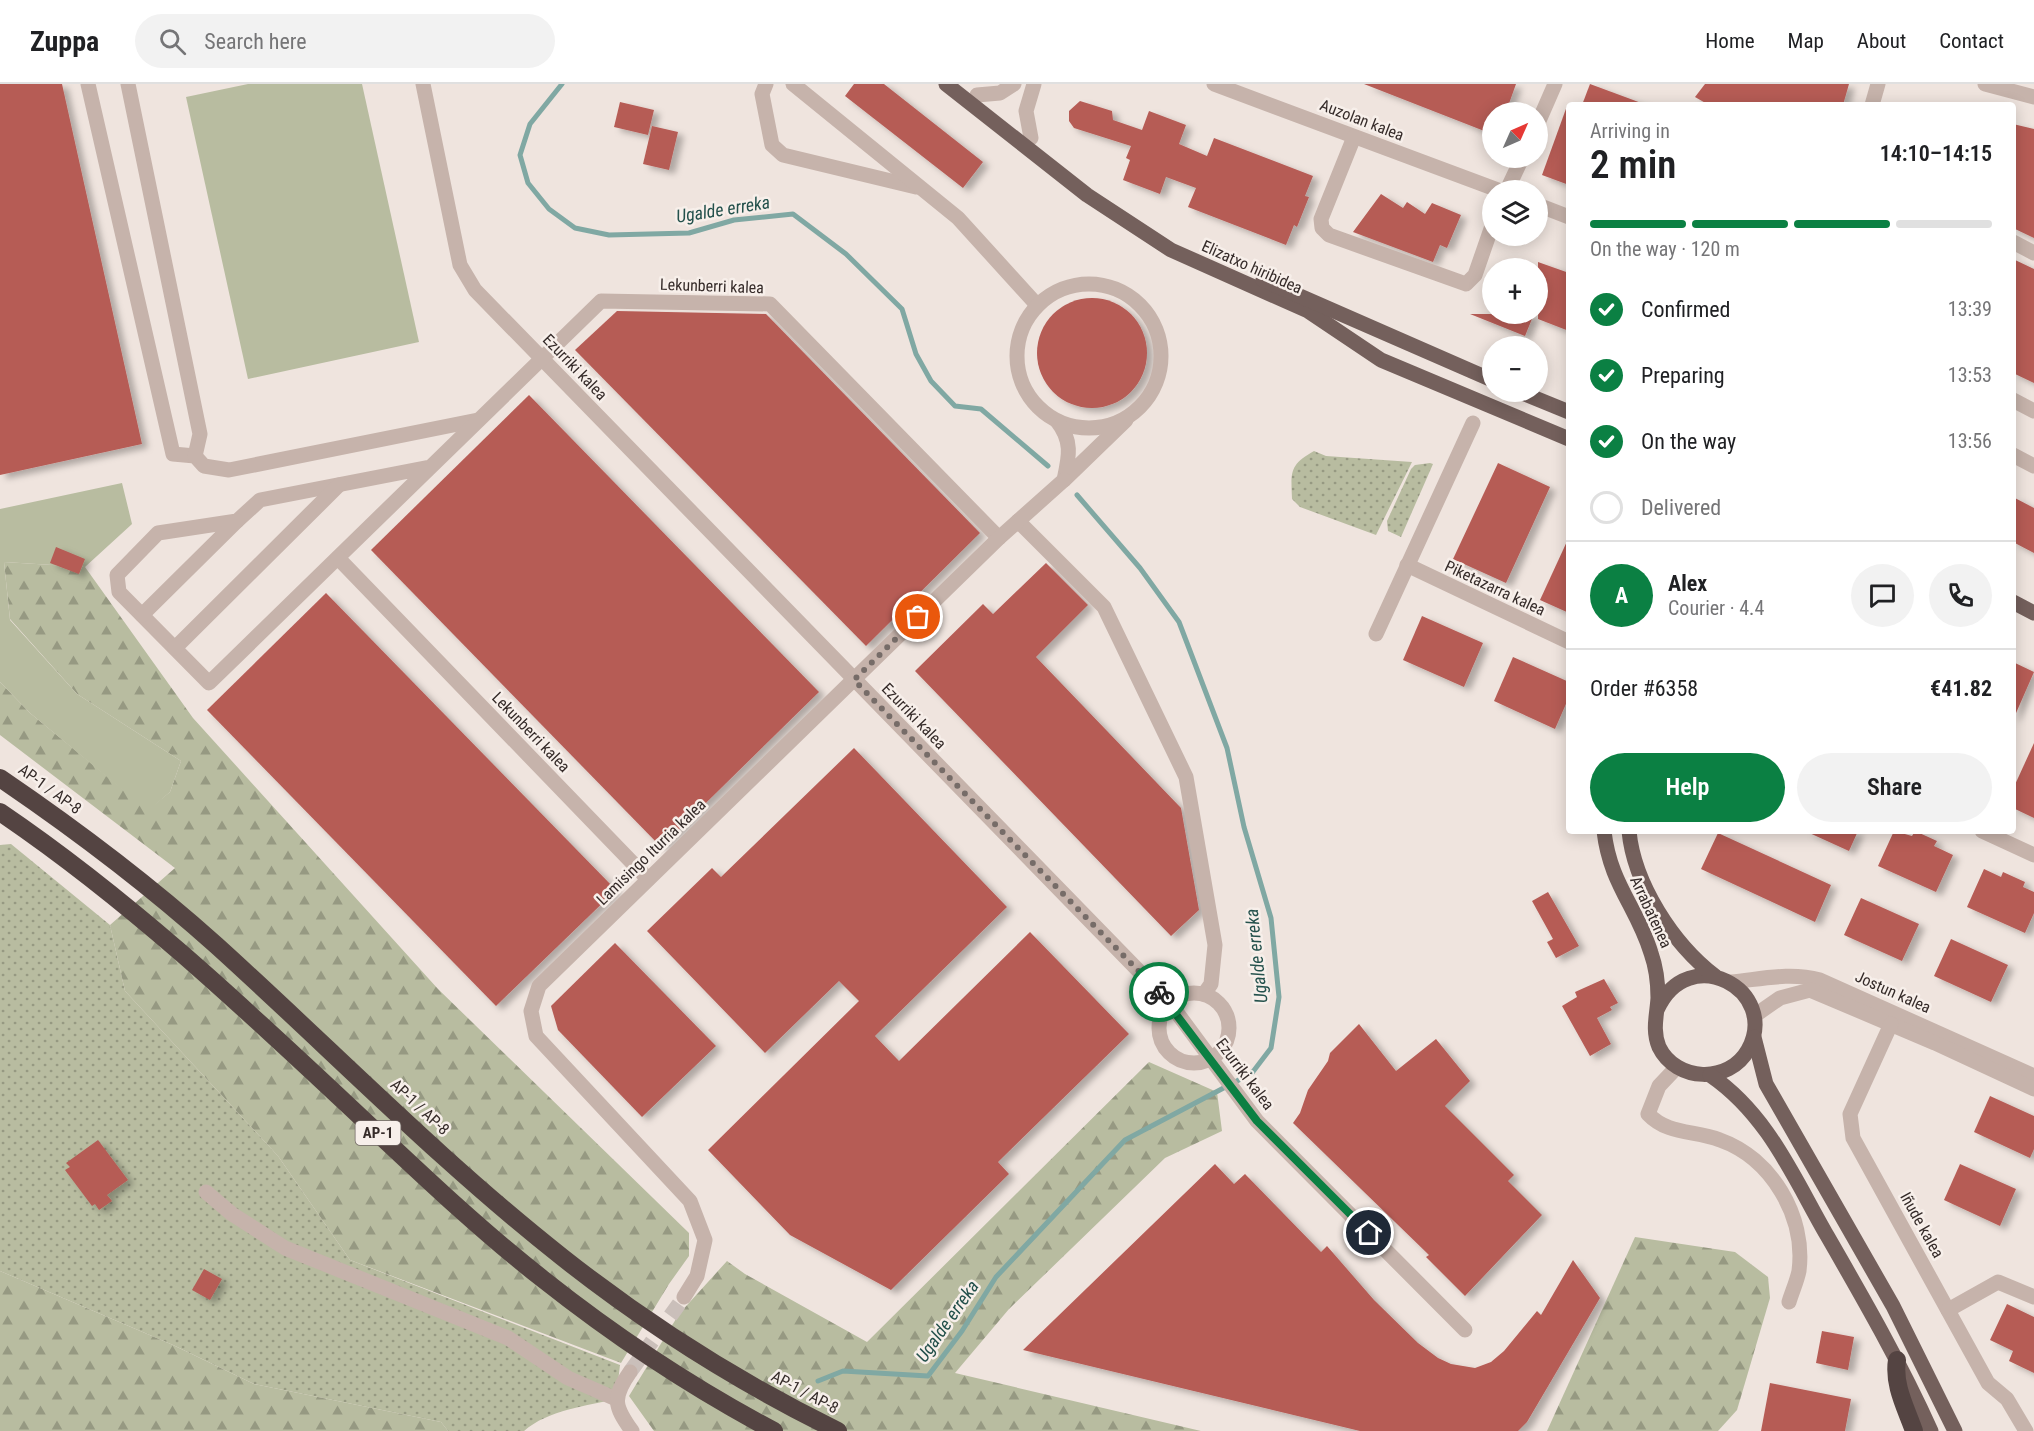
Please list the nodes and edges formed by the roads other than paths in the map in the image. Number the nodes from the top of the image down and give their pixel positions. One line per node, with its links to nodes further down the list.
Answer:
1 (88, 84): 39 (street)
2 (128, 84): 39 (street)
3 (423, 84): 28 (street, Ezurriki kalea)
4 (765, 84): 21 (street)
5 (793, 84): 21 (street)
6 (946, 84): 38 (main road, Elizatxo hiribidea)
7 (963, 84): 14 (main road, Elizatxo hiribidea)
8 (1014, 84): 14 (street)
9 (1034, 84): 19 (street)
10 (1215, 84): 18 (street, Auzolan kalea)
11 (1555, 84): 16 (street)
12 (1878, 84): 17 (street)
13 (1986, 84): 15 (street)
14 (977, 95): 19 (main road, Elizatxo hiribidea)
15 (2034, 97)
16 (1547, 102)
17 (1873, 102)
18 (1354, 136): 20 (street, Auzolan kalea); 25 (street)
19 (1031, 138): 29 (main road, Elizatxo hiribidea)
20 (1482, 184)
21 (919, 188): 27 (street)
22 (1548, 210): 23 (street)
23 (1566, 216)
24 (2016, 244): 26 (street)
25 (1485, 246)
26 (2034, 253)
27 (1037, 305): 35 (street); 36 (street)
28 (541, 358): 34 (street, Lekunberri kalea); 47 (street, Lekunberri kalea); 56 (street, Ezurriki kalea)
29 (1482, 376)
30 (1544, 402): 32 (main road)
31 (2016, 402): 33 (street)
32 (1566, 411)
33 (2034, 411)
34 (478, 420): 39 (street); 42 (street, Lekunberri kalea)
35 (1127, 420): 36 (street); 43 (street, Lamisingo Iturria kalea)
36 (1058, 421): 43 (street)
37 (1473, 423): 49 (street)
38 (1566, 437)
39 (195, 456)
40 (2016, 457): 41 (street)
41 (2034, 466)
42 (430, 467): 44 (street); 48 (street, Lekunberri kalea)
43 (1064, 480): 46 (street, Lamisingo Iturria kalea)
44 (339, 485): 45 (street); 55 (street)
45 (237, 521): 52 (street); 52 (street)
46 (1018, 521): 47 (street, Lamisingo Iturria kalea); 66 (street)
47 (999, 538): 56 (street, Lamisingo Iturria kalea)
48 (338, 558): 55 (street, Lekunberri kalea); 63 (street, Lekunberri kalea)
49 (1407, 565): 53 (street); 54 (street, Piketazarra kalea)
50 (2016, 604): 51 (main road)
51 (2034, 613)
52 (142, 615): 55 (street)
53 (1376, 634)
54 (1566, 641)
55 (175, 648)
56 (854, 680): 63 (street, Lamisingo Iturria kalea); 67 (street, Ezurriki kalea)
57 (0, 778): 89 (highway, AP-1 / AP-8 / AP-1)
58 (0, 812): 88 (highway, AP-1)
59 (1605, 834): 68 (main road, Arrabatenea)
60 (1630, 834): 64 (main road, Arrabatenea)
61 (1988, 834): 62 (street)
62 (2034, 855)
63 (648, 879): 78 (street, Lamisingo Iturria kalea)
64 (1715, 976): 65 (main road, Arrabatenea); 68 (main road, Arrabatenea)
65 (1731, 982): 69 (main road); 75 (street, Jostun kalea)
66 (1204, 994): 67 (street); 72 (street)
67 (1169, 1002): 72 (street, Ezurriki kalea); 72 (street)
68 (1657, 1010): 73 (main road, Arrabatenea)
69 (1754, 1016): 70 (street, Jostun kalea); 71 (main road)
70 (1891, 1024): 76 (street, Jostun kalea); 81 (street, Iñude kalea)
71 (1753, 1036): 74 (main road); 92 (main road)
72 (1210, 1059): 82 (street, Ezurriki kalea)
73 (1677, 1067): 74 (main road); 80 (street)
74 (1710, 1075): 83 (main road)
75 (2034, 1076)
76 (2034, 1089)
77 (206, 1192): 85 (street)
78 (684, 1297)
79 (2034, 1297): 81 (street)
80 (1789, 1302)
81 (1947, 1310): 86 (street, Iñude kalea)
82 (1465, 1330)
83 (1897, 1360): 90 (highway); 91 (main road)
84 (630, 1372): 85 (street)
85 (616, 1399): 87 (street)
86 (2023, 1426)
87 (632, 1431)
88 (774, 1431)
89 (838, 1431)
90 (1914, 1431)
91 (1931, 1431)
92 (1955, 1431)

